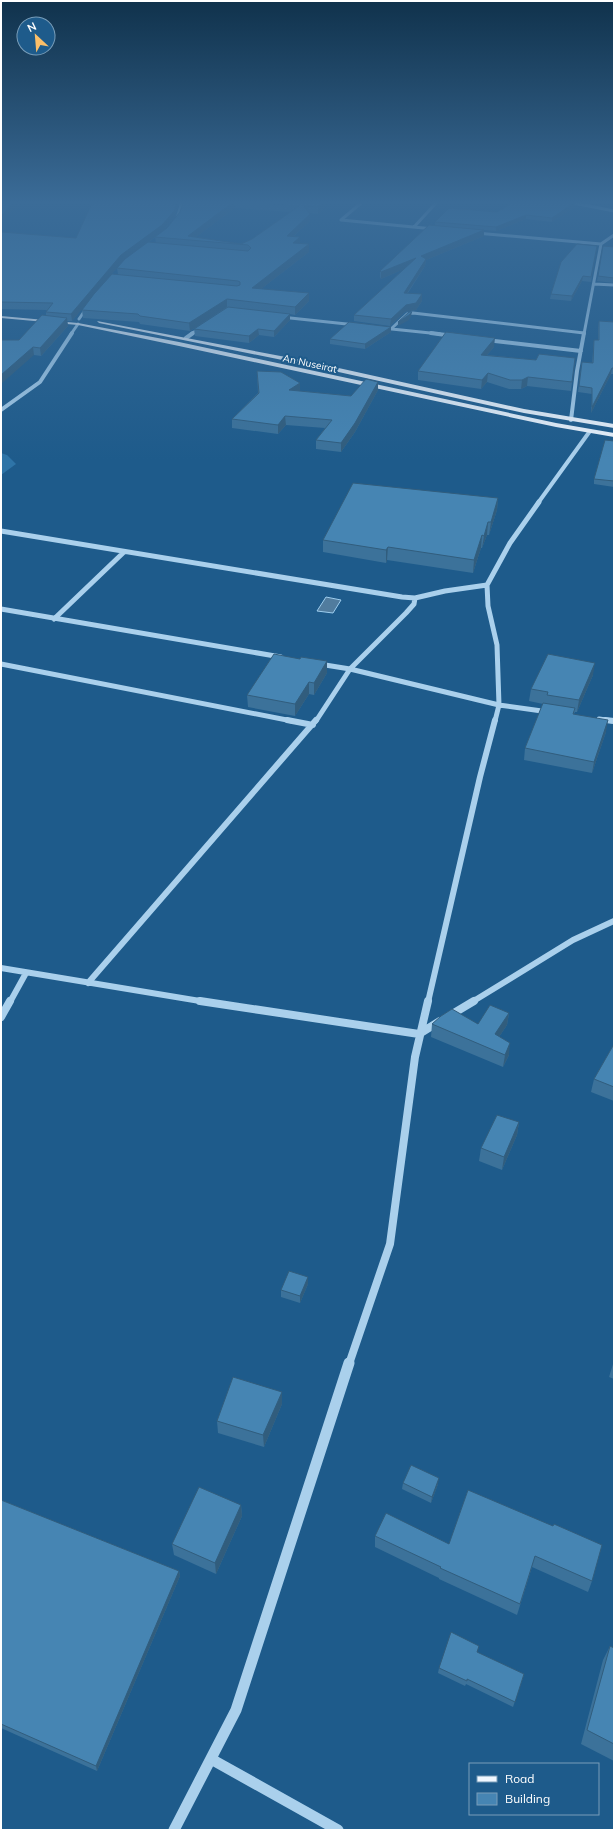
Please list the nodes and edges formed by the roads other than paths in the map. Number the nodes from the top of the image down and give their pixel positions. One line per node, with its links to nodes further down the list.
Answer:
1 (593, 288): 11 (street)
2 (92, 300): 6 (street)
3 (1, 313): 6 (main road, An Nuseirat)
4 (279, 316): 8 (street)
5 (1, 317): 6 (main road, An Nuseirat)
6 (78, 321): 13 (main road, An Nuseirat); 16 (street); 19 (main road, An Nuseirat)
7 (203, 326): 13 (street)
8 (361, 326)
9 (376, 327): 10 (street)
10 (391, 329): 11 (street); 12 (street)
11 (584, 333): 15 (street)
12 (454, 336)
13 (186, 338): 17 (main road, An Nuseirat)
14 (478, 339): 15 (street)
15 (581, 351): 17 (street)
16 (1, 410)
17 (571, 420): 18 (main road, An Nuseirat)
18 (614, 426)
19 (590, 431): 20 (main road, An Nuseirat); 23 (street)
20 (614, 435)
21 (1, 531): 22 (street)
22 (124, 552): 24 (street); 26 (street)
23 (487, 585): 24 (street); 31 (street)
24 (415, 598): 30 (street)
25 (1, 609): 26 (street)
26 (54, 619): 27 (street)
27 (288, 658)
28 (311, 662): 30 (street)
29 (1, 664): 35 (street)
30 (350, 669): 31 (street); 35 (street)
31 (499, 705): 32 (street); 41 (street)
32 (553, 713)
33 (591, 718): 34 (street)
34 (614, 721)
35 (313, 725): 39 (street)
36 (614, 922): 41 (street)
37 (1, 968): 38 (street)
38 (26, 972): 39 (street); 40 (street)
39 (88, 983): 41 (street)
40 (1, 1017)
41 (420, 1034): 42 (street)
42 (211, 1758): 43 (street); 44 (street)
43 (174, 1830)
44 (338, 1830)

